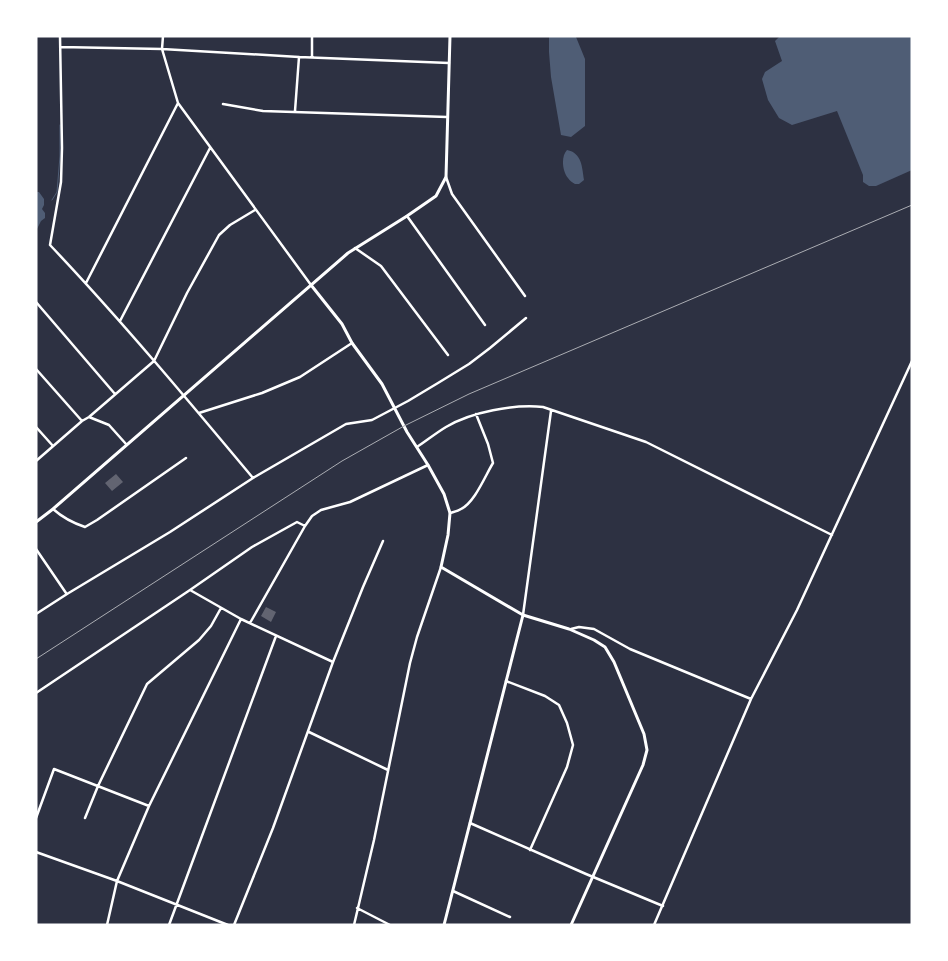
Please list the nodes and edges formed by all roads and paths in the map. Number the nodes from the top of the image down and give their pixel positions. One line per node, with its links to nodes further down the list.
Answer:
1 (60, 36): 5 (street)
2 (163, 36): 6 (street)
3 (312, 36): 8 (street)
4 (450, 36): 9 (street)
5 (60, 47): 6 (street); 19 (street)
6 (162, 49): 7 (street); 10 (street)
7 (299, 57): 8 (street); 12 (street)
8 (312, 57): 9 (street)
9 (449, 63): 13 (street)
10 (178, 103): 14 (street); 19 (street)
11 (223, 104): 12 (street)
12 (295, 112): 13 (street)
13 (447, 117): 15 (street)
14 (210, 147): 16 (street); 24 (street)
15 (446, 177): 17 (street); 21 (street)
16 (256, 210): 20 (street); 28 (street)
17 (406, 216): 18 (street); 25 (street)
18 (355, 248): 20 (street); 27 (street)
19 (86, 283): 24 (street)
20 (311, 285): 26 (street); 32 (street)
21 (525, 296)
22 (36, 302): 31 (street)
23 (526, 318): 33 (street)
24 (120, 321): 28 (street)
25 (485, 325)
26 (352, 343): 33 (street); 35 (street)
27 (448, 355)
28 (154, 361): 31 (street); 32 (street)
29 (912, 362): 51 (street)
30 (36, 370): 38 (street)
31 (115, 394): 37 (street)
32 (184, 395): 35 (street); 40 (street)
33 (395, 408): 42 (street); 46 (street)
34 (551, 410): 36 (street); 51 (street); 59 (street)
35 (199, 414): 46 (street)
36 (476, 414): 42 (street); 48 (street)
37 (90, 417): 38 (street); 40 (street)
38 (82, 421): 41 (street)
39 (36, 427): 41 (street)
40 (126, 444): 47 (street)
41 (53, 446): 44 (street)
42 (417, 447): 45 (street)
43 (186, 458): 47 (street)
44 (36, 461)
45 (428, 465): 48 (street); 50 (street)
46 (253, 478): 56 (street)
47 (53, 509): 49 (street)
48 (450, 513): 54 (street)
49 (36, 522)
50 (305, 526): 55 (street); 61 (street)
51 (832, 535): 67 (street)
52 (383, 541): 64 (street)
53 (36, 549): 56 (street)
54 (441, 568): 59 (street); 69 (street)
55 (190, 590): 57 (street); 66 (street)
56 (66, 594): 58 (street)
57 (221, 608): 60 (street); 70 (street)
58 (36, 614)
59 (523, 615): 62 (street); 65 (street)
60 (241, 619): 61 (street); 71 (street)
61 (250, 623): 63 (street)
62 (569, 630): 67 (street); 77 (street)
63 (276, 636): 64 (street); 80 (street)
64 (333, 662): 68 (street)
65 (506, 681): 74 (street); 75 (street)
66 (36, 693)
67 (751, 699): 81 (street)
68 (309, 732): 69 (street); 87 (street)
69 (388, 770): 82 (street)
70 (98, 786): 71 (street); 72 (street); 73 (street)
71 (149, 806): 78 (street)
72 (36, 818)
73 (85, 818)
74 (470, 823): 75 (street); 79 (street)
75 (530, 850): 77 (street)
76 (36, 852): 78 (street)
77 (592, 877): 81 (street); 91 (street)
78 (117, 881): 80 (street); 84 (street)
79 (453, 891): 83 (street); 90 (street)
80 (177, 904): 85 (street); 86 (street)
81 (663, 906): 92 (street)
82 (357, 908): 88 (street); 89 (street)
83 (510, 917)
84 (107, 925)
85 (169, 925)
86 (228, 925)
87 (234, 925)
88 (354, 925)
89 (390, 925)
90 (444, 925)
91 (571, 925)
92 (654, 925)

